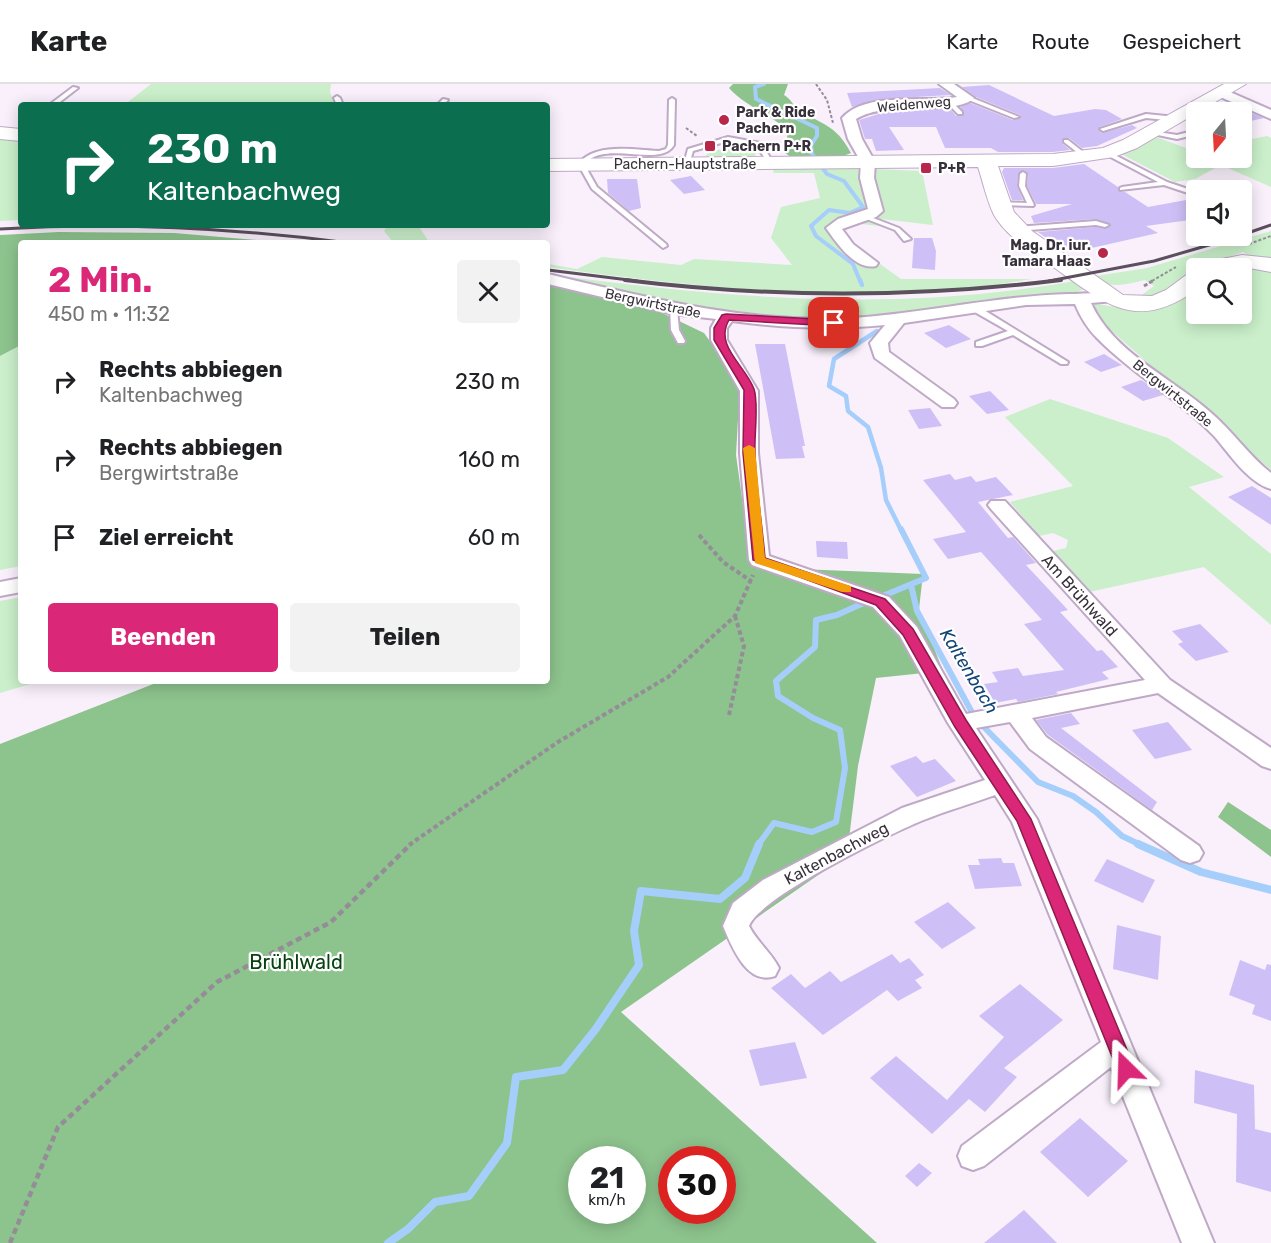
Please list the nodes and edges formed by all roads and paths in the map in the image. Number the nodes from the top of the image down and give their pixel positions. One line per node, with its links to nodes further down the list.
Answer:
1 (945, 84): 5 (street, Weidenweg)
2 (75, 88): 8 (lane)
3 (1230, 89): 11 (street); 13 (main road, Pachern-Hauptstraße)
4 (337, 98): 9 (lane)
5 (968, 98): 7 (street, Weidenweg); 12 (lane)
6 (672, 100): 22 (lane)
7 (948, 101): 10 (lane); 21 (street, Weidenweg)
8 (56, 102)
9 (339, 102)
10 (960, 113)
11 (1271, 115)
12 (1016, 117)
13 (1176, 119): 14 (lane); 15 (main road, Pachern-Hauptstraße)
14 (1102, 129)
15 (1151, 133): 16 (lane); 18 (main road, Pachern-Hauptstraße)
16 (1186, 135)
17 (1066, 141): 19 (lane)
18 (1107, 153): 19 (main road, Pachern-Hauptstraße); 25 (lane)
19 (1085, 156): 20 (main road, Pachern-Hauptstraße)
20 (986, 160): 21 (main road, Pachern-Hauptstraße); 28 (main road)
21 (868, 162): 22 (main road, Pachern-Hauptstraße); 29 (street)
22 (581, 164): 23 (main road, Pachern-Hauptstraße); 33 (lane)
23 (550, 165)
24 (1023, 174): 28 (lane)
25 (1165, 183): 26 (lane); 27 (lane)
26 (1122, 189)
27 (1186, 190)
28 (1000, 204): 31 (main road)
29 (866, 217): 32 (lane); 35 (street)
30 (1106, 225): 31 (lane)
31 (1016, 229): 39 (main road)
32 (907, 239)
33 (663, 246)
34 (1252, 262): 36 (main road)
35 (870, 263)
36 (1271, 265)
37 (550, 279): 41 (street, Bergwirtstraße)
38 (1186, 286): 39 (main road)
39 (1109, 298): 40 (street, Bergwirtstraße)
40 (1082, 300): 42 (street, Bergwirtstraße); 50 (street, Bergwirtstraße)
41 (674, 309): 43 (street, Bergwirtstraße); 46 (lane)
42 (976, 309): 44 (street, Bergwirtstraße); 45 (lane)
43 (726, 317): 44 (street, Bergwirtstraße); 53 (street)
44 (898, 320): 49 (street)
45 (1014, 332): 47 (lane); 48 (lane)
46 (681, 341)
47 (979, 344)
48 (1064, 362)
49 (948, 403)
50 (1271, 483)
51 (998, 505): 58 (street, Am Brühlwald)
52 (699, 535): 54 (path)
53 (759, 560): 54 (path); 61 (street)
54 (751, 580): 57 (path)
55 (18, 586): 56 (street)
56 (0, 589)
57 (735, 616): 60 (path); 68 (path)
58 (1162, 686): 59 (street); 62 (street, Am Brühlwald)
59 (1015, 712): 61 (street); 64 (street)
60 (729, 715)
61 (960, 723): 63 (street)
62 (1271, 760)
63 (1001, 784): 65 (street, Kaltenbachweg); 66 (street)
64 (1190, 853)
65 (765, 968)
66 (1117, 1047): 67 (street); 69 (street)
67 (973, 1156)
68 (10, 1243)
69 (1198, 1243)

